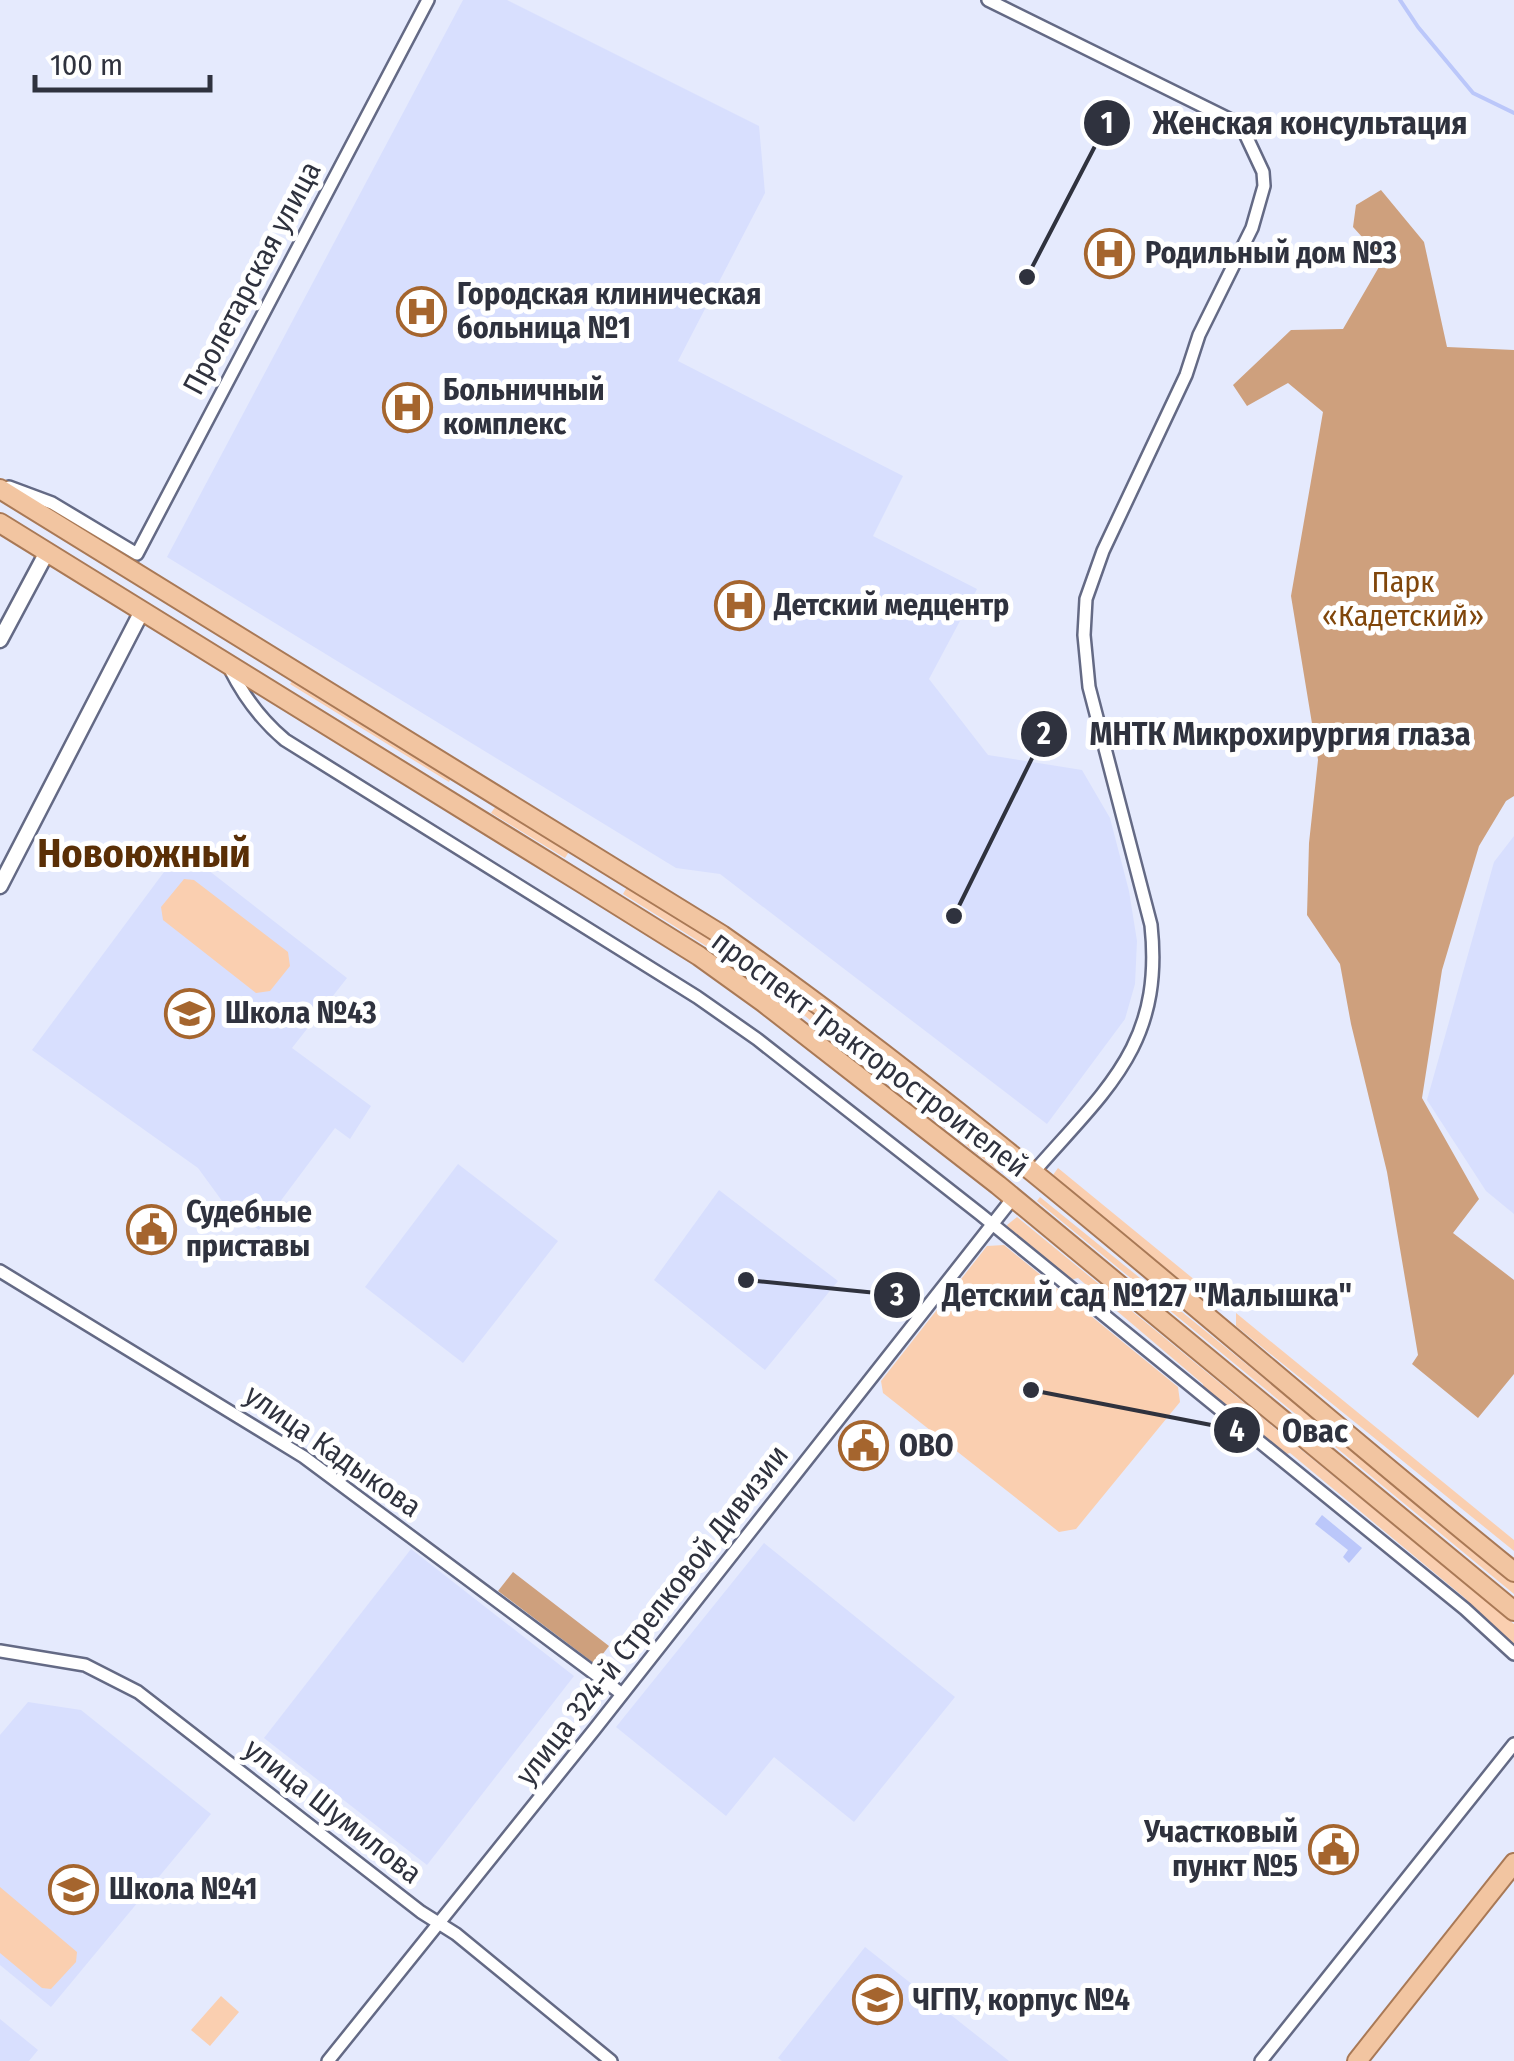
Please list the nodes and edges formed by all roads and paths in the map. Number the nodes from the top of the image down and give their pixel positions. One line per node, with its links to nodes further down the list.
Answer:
1 (428, 0): 7 (street, Пролетарская улица)
2 (988, 0): 19 (street)
3 (0, 486): 5 (main road, проспект Тракторостроителей); 7 (street)
4 (0, 523): 6 (main road, проспект Тракторостроителей)
5 (70, 533): 6 (main road); 8 (main road, проспект Тракторостроителей)
6 (47, 552): 9 (main road, проспект Тракторостроителей); 10 (street)
7 (137, 554): 8 (street)
8 (149, 582): 9 (main road); 11 (main road, проспект Тракторостроителей)
9 (142, 612): 12 (main road, проспект Тракторостроителей); 17 (street)
10 (0, 640)
11 (280, 662): 13 (main road); 14 (main road, проспект Тракторостроителей)
12 (228, 664): 13 (main road, проспект Тракторостроителей); 21 (street)
13 (265, 687): 15 (main road, проспект Тракторостроителей)
14 (477, 784): 15 (main road); 16 (main road, проспект Тракторостроителей)
15 (461, 808): 18 (main road, проспект Тракторостроителей)
16 (616, 870): 18 (main road); 19 (main road, проспект Тракторостроителей)
17 (0, 886)
18 (600, 895): 20 (main road, проспект Тракторостроителей)
19 (1032, 1174): 20 (main road); 23 (main road, проспект Тракторостроителей)
20 (1014, 1198): 21 (street, улица 324-й Стрелковой Дивизии); 24 (main road, проспект Тракторостроителей)
21 (992, 1224): 26 (street); 27 (street, улица 324-й Стрелковой Дивизии)
22 (0, 1271): 27 (street, улица Кадыкова)
23 (1514, 1572)
24 (1514, 1611)
25 (0, 1651): 31 (street, улица Шумилова)
26 (1514, 1654)
27 (622, 1694): 31 (street, улица 324-й Стрелковой Дивизии)
28 (1514, 1744): 35 (street)
29 (1514, 1863): 32 (main road)
30 (1514, 1882): 32 (main road)
31 (439, 1924): 33 (street, улица 324-й Стрелковой Дивизии); 34 (street, улица Шумилова)
32 (1436, 1970): 36 (main road); 37 (main road)
33 (328, 2061)
34 (611, 2061)
35 (1261, 2061)
36 (1357, 2061)
37 (1373, 2061)

